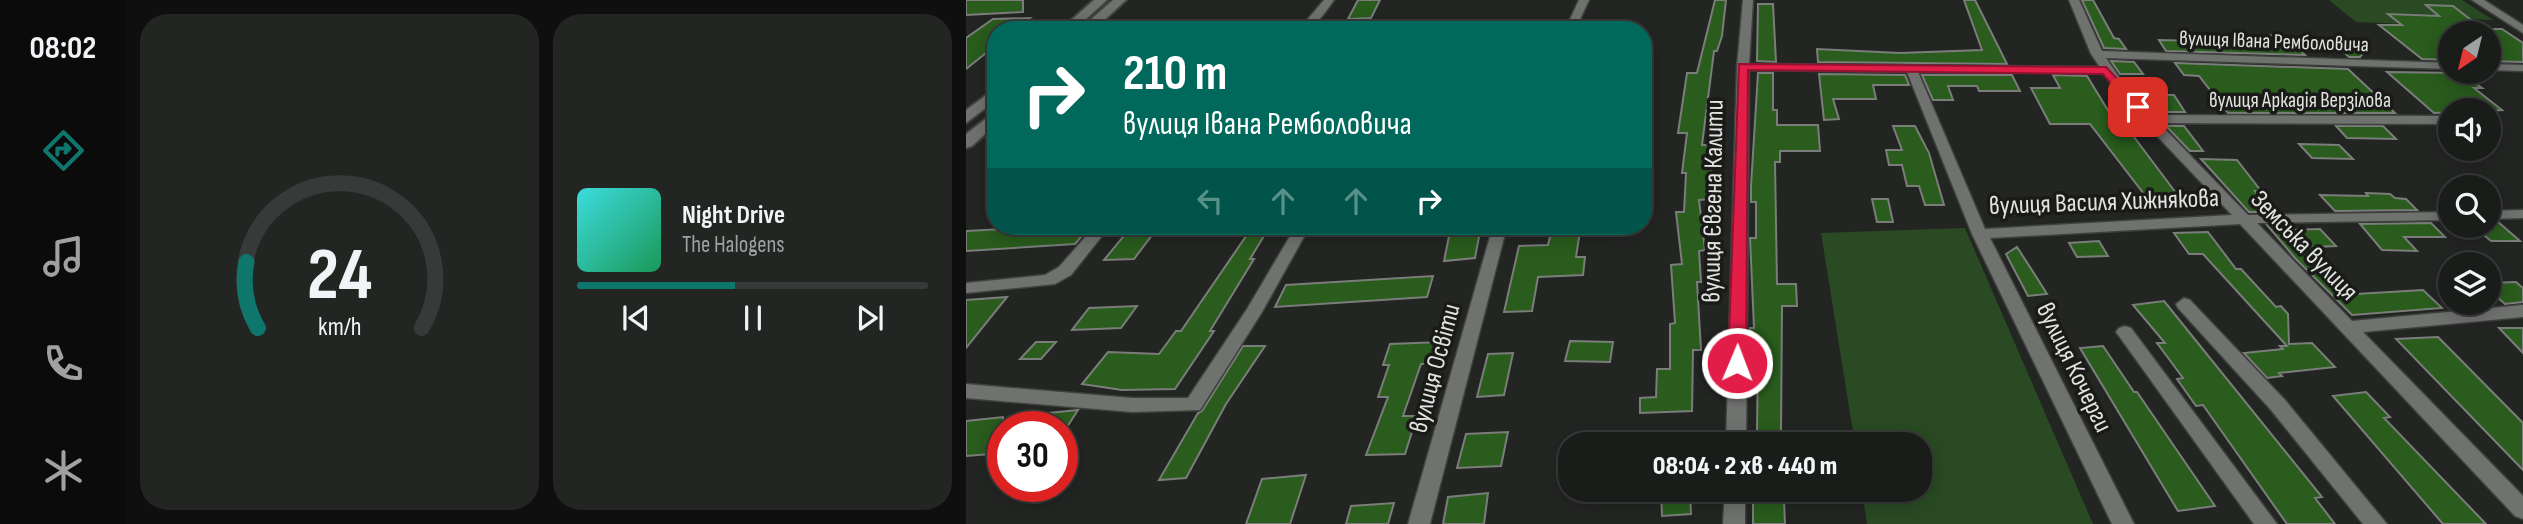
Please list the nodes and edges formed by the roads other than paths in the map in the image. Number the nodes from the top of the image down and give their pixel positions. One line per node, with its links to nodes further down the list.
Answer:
1 (1101, 0): 8 (main road)
2 (1120, 0): 9 (main road)
3 (1329, 0): 10 (street)
4 (1584, 0): 11 (street)
5 (1748, 0): 15 (street, вулиця Євгена Калити)
6 (2074, 0): 13 (street, Земська вулиця)
7 (2477, 0): 12 (street)
8 (1076, 21)
9 (1097, 21)
10 (1312, 21)
11 (1574, 21)
12 (2523, 30)
13 (2097, 54): 14 (street, вулиця Івана Ремболовича); 19 (street, Земська вулиця)
14 (2438, 66)
15 (1743, 67): 17 (street); 40 (street, вулиця Євгена Калити)
16 (2501, 67): 18 (street)
17 (1911, 68): 19 (street); 30 (street, вулиця Василя Хижнякова)
18 (2523, 68)
19 (2106, 70): 22 (street, Земська вулиця)
20 (987, 100): 21 (main road)
21 (966, 118)
22 (2150, 119): 23 (street, вулиця Аркадія Верзілова); 29 (street, Земська вулиця)
23 (2438, 120)
24 (987, 123): 25 (main road)
25 (966, 143)
26 (2523, 214): 27 (street)
27 (2501, 215)
28 (2438, 216): 29 (street, вулиця Василя Хижнякова)
29 (2245, 219): 30 (street, вулиця Василя Хижнякова); 37 (street, Земська вулиця)
30 (1980, 234): 45 (street, вулиця Кочерги)
31 (1095, 235): 34 (street)
32 (1298, 235): 39 (street)
33 (1498, 235): 43 (street, вулиця Освіти)
34 (966, 288)
35 (2184, 303): 47 (street)
36 (2523, 311): 37 (street)
37 (2350, 327): 42 (street, Земська вулиця)
38 (2125, 332): 46 (street)
39 (966, 391)
40 (1736, 432)
41 (1735, 502): 44 (street)
42 (2523, 510)
43 (1419, 524)
44 (1734, 524)
45 (2123, 524)
46 (2266, 524)
47 (2376, 524)

